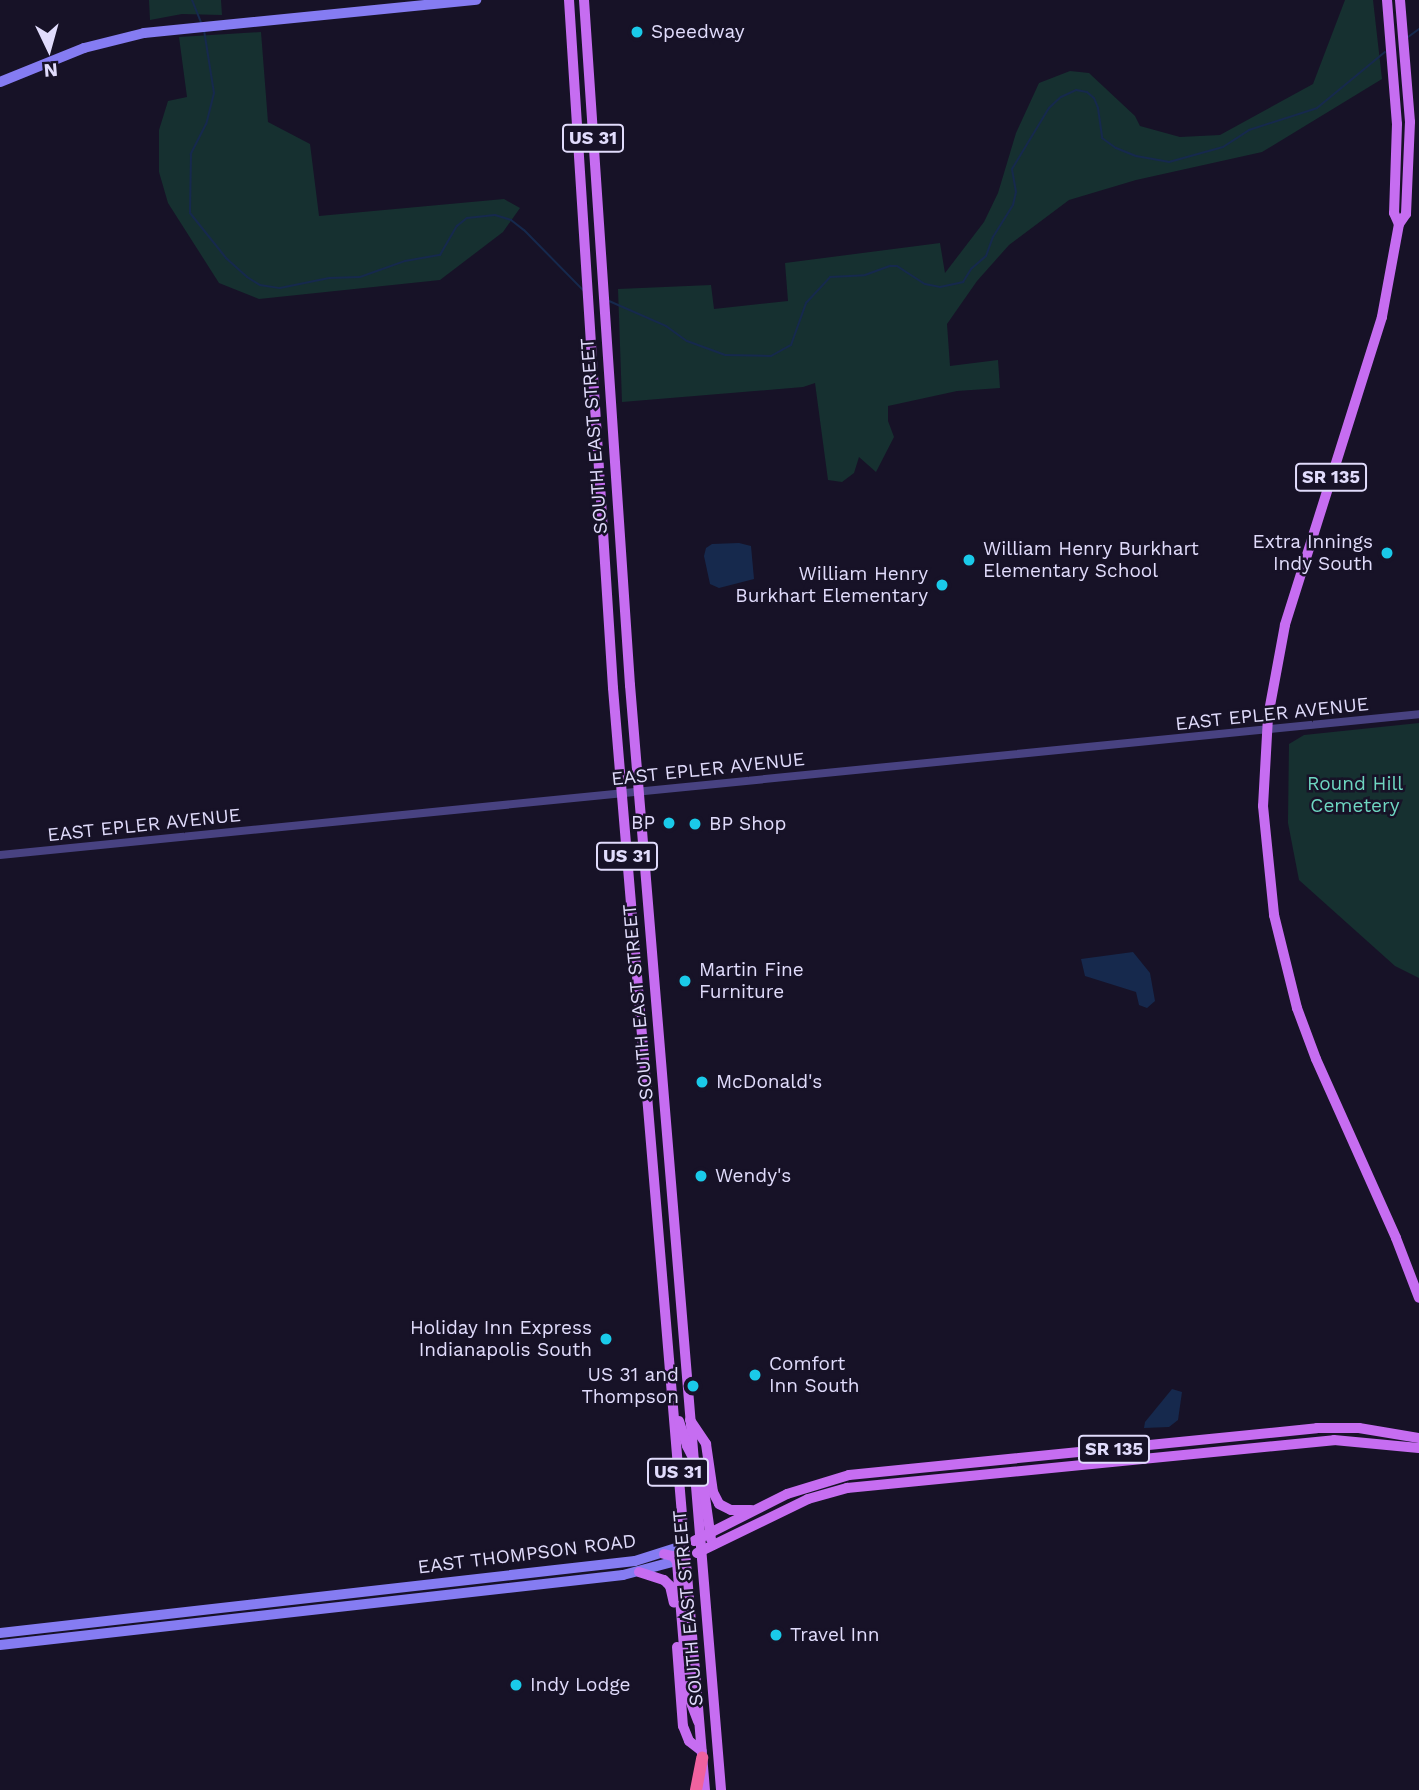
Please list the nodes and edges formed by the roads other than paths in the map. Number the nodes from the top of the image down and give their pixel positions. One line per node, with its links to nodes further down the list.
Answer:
1 (476, 0): 6 (main road)
2 (569, 0): 11 (main road, SOUTH EAST STREET / US 31)
3 (584, 0): 10 (main road, SOUTH EAST STREET / US 31)
4 (1387, 0): 7 (main road, SR 135)
5 (1400, 0): 7 (main road, SR 135)
6 (0, 82)
7 (1399, 224): 9 (main road, SR 135)
8 (1419, 715): 9 (street, EAST EPLER AVENUE)
9 (1266, 730): 10 (street, EAST EPLER AVENUE); 13 (main road, SR 135)
10 (638, 792): 11 (street, EAST EPLER AVENUE); 15 (main road, SOUTH EAST STREET / US 31)
11 (622, 793): 12 (street, EAST EPLER AVENUE); 14 (main road, SOUTH EAST STREET / US 31)
12 (0, 855)
13 (1419, 1298)
14 (672, 1399): 18 (main road); 22 (main road, SOUTH EAST STREET / US 31)
15 (690, 1420): 18 (main road, SOUTH EAST STREET / US 31); 19 (main road)
16 (1419, 1438): 19 (main road, EAST THOMPSON ROAD / SR 135)
17 (1419, 1448): 21 (main road, EAST THOMPSON ROAD / SR 135)
18 (693, 1458): 20 (main road, SOUTH EAST STREET / US 31)
19 (754, 1510): 20 (main road, EAST THOMPSON ROAD / SR 135)
20 (704, 1535): 21 (main road); 22 (main road, EAST THOMPSON ROAD / SR 135); 23 (main road, SOUTH EAST STREET / US 31)
21 (723, 1541): 23 (main road, EAST THOMPSON ROAD / SR 135)
22 (685, 1545): 24 (main road, EAST THOMPSON ROAD); 25 (main road, SOUTH EAST STREET / US 31)
23 (701, 1552): 25 (main road, EAST THOMPSON ROAD / SR 135); 33 (main road, SOUTH EAST STREET / US 31)
24 (664, 1554): 25 (main road); 27 (main road, EAST THOMPSON ROAD)
25 (681, 1560): 26 (main road, EAST THOMPSON ROAD); 31 (main road, SOUTH EAST STREET / US 31)
26 (639, 1572): 28 (main road, EAST THOMPSON ROAD); 32 (main road)
27 (284, 1600): 28 (main road); 29 (main road, EAST THOMPSON ROAD)
28 (284, 1612): 30 (main road, EAST THOMPSON ROAD)
29 (0, 1633)
30 (0, 1645)
31 (700, 1724): 32 (main road, SOUTH EAST STREET / US 31); 33 (main road)
32 (702, 1754): 34 (highway, US 31); 35 (main road, SOUTH EAST STREET)
33 (720, 1785)
34 (696, 1790)
35 (705, 1790)

